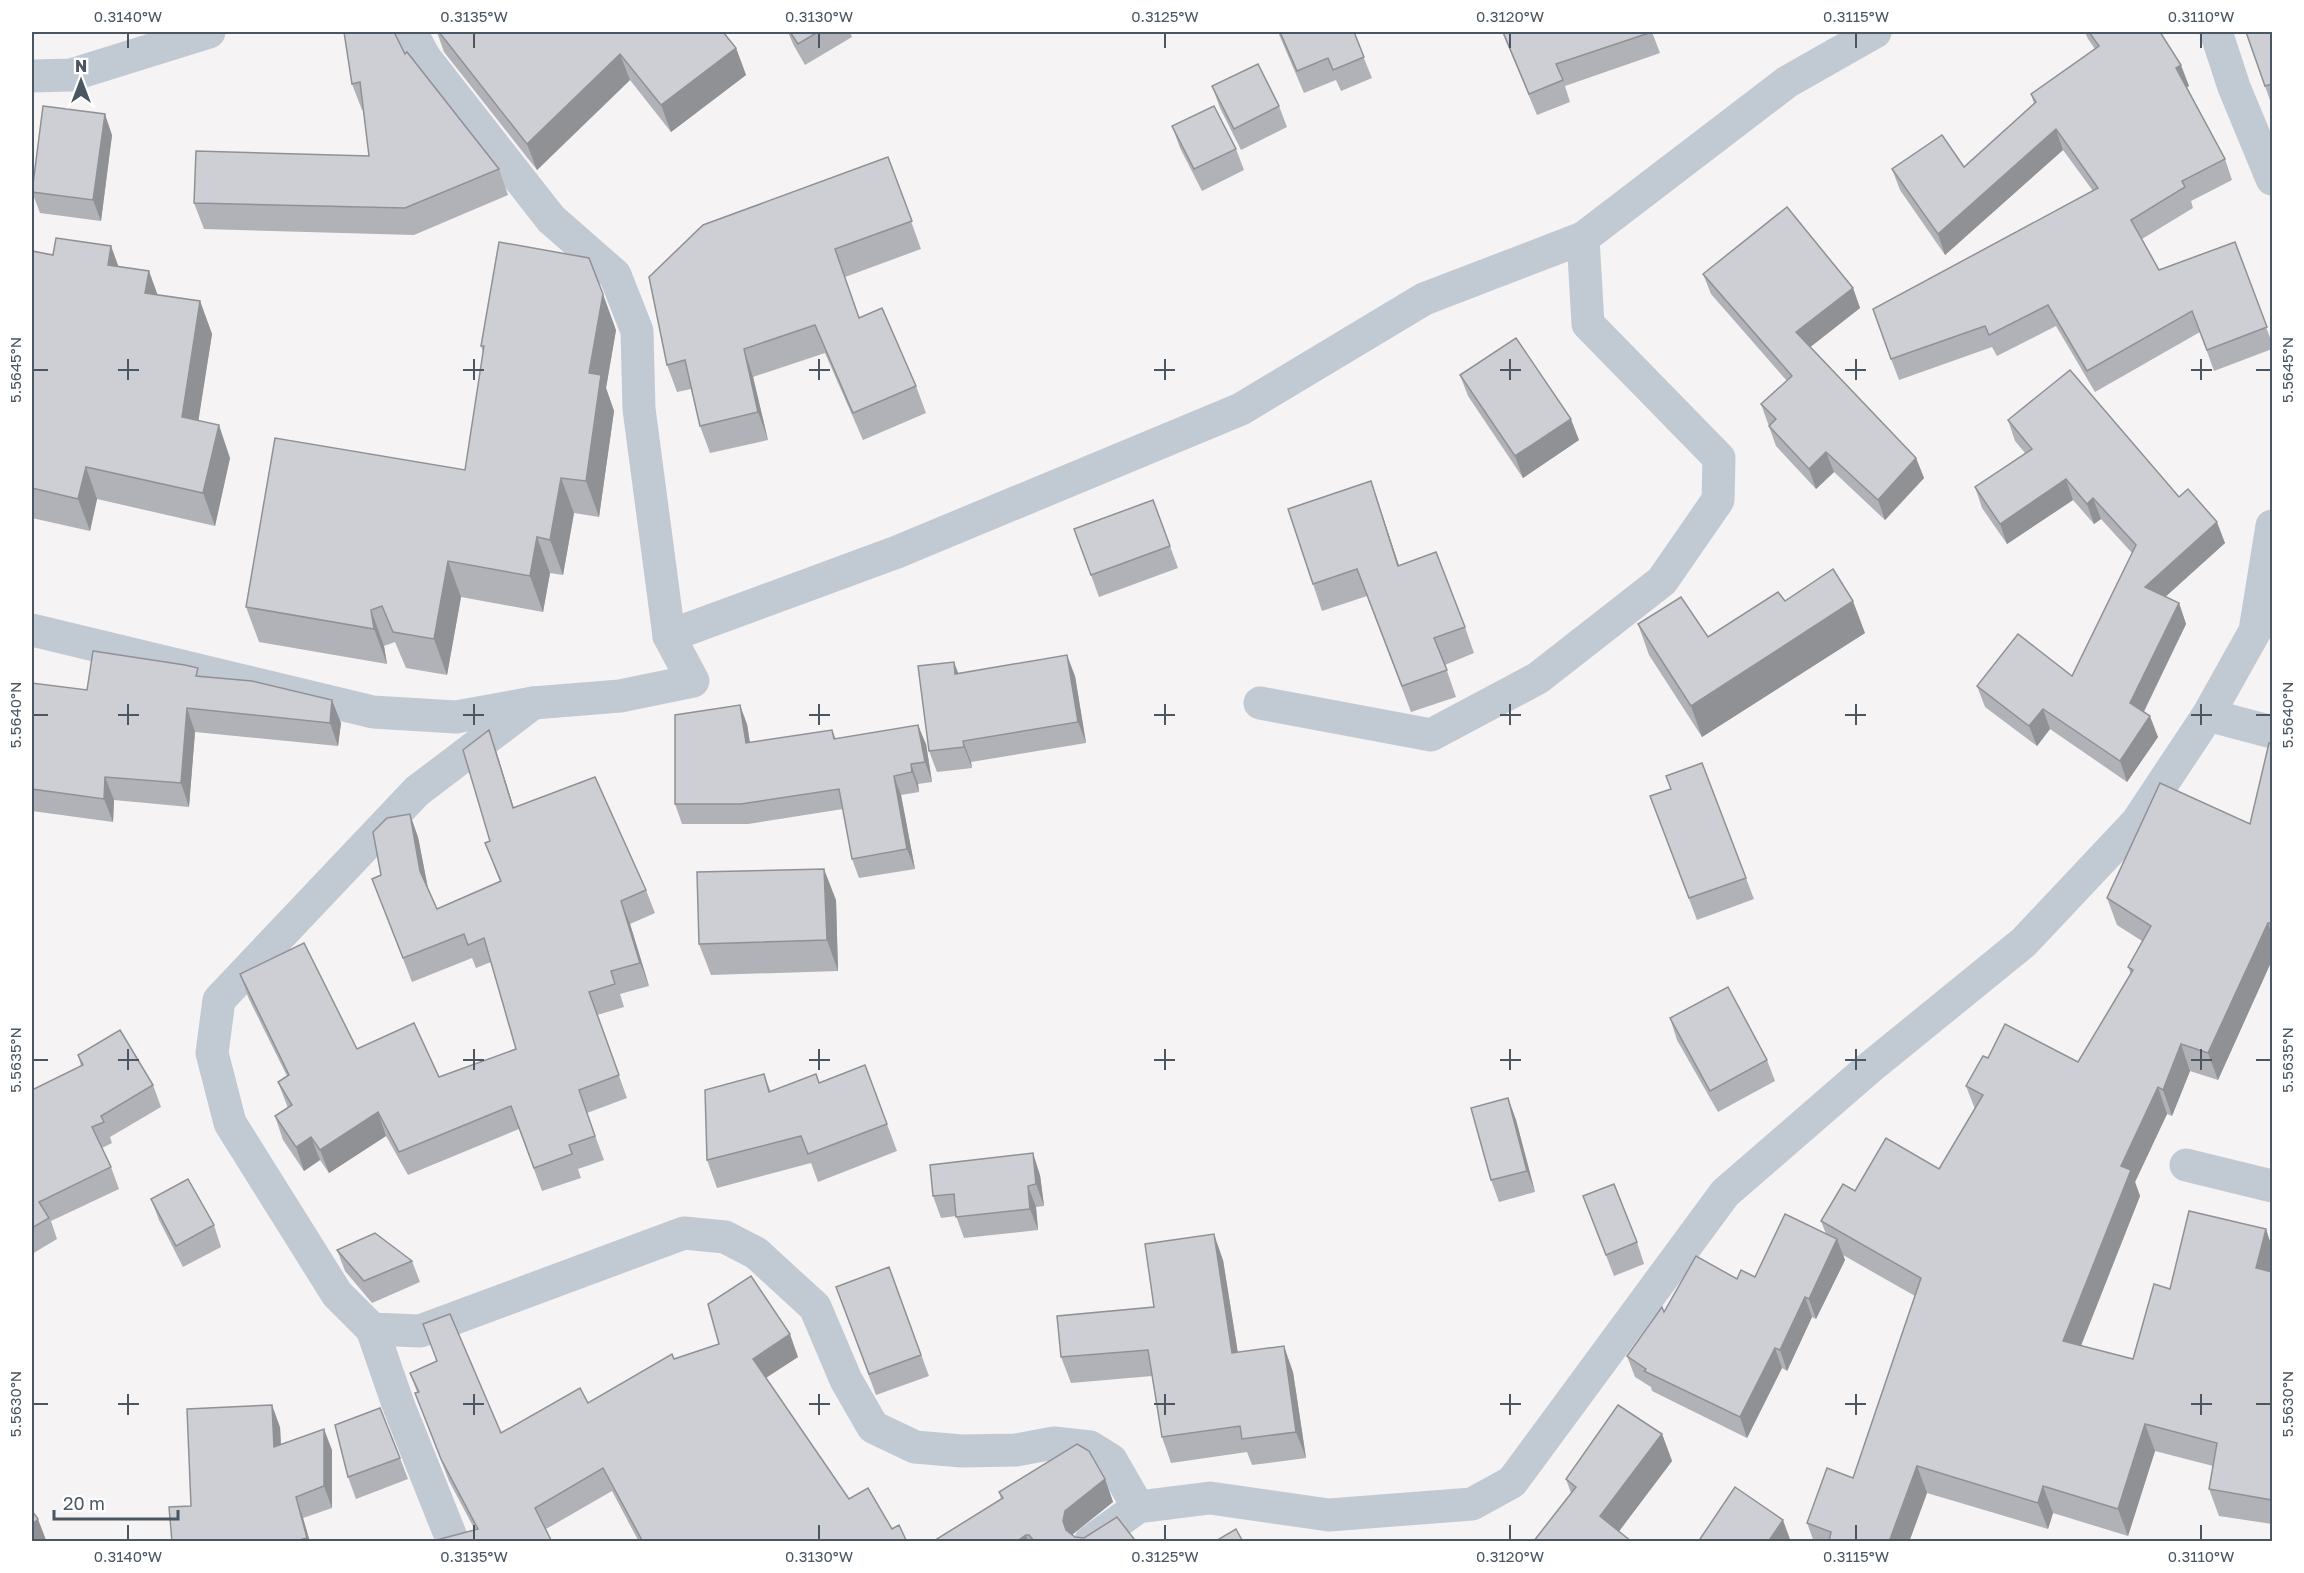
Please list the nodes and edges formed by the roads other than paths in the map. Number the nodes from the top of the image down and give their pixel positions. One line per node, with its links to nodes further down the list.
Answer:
1 (209, 32): 5 (street)
2 (411, 32): 10 (street)
3 (1875, 32): 7 (street)
4 (2216, 32): 6 (street)
5 (32, 76)
6 (2272, 179)
7 (1583, 238): 10 (street); 12 (street)
8 (2272, 526): 13 (street)
9 (32, 630): 11 (street)
10 (669, 636): 11 (street)
11 (533, 703): 17 (street)
12 (1260, 703)
13 (2208, 715): 14 (street); 19 (street)
14 (2272, 732)
15 (2186, 1165): 16 (street)
16 (2272, 1186)
17 (372, 1329): 18 (street); 20 (street)
18 (1138, 1507): 19 (street); 21 (street)
19 (1329, 1528)
20 (453, 1542)
21 (1090, 1542)

